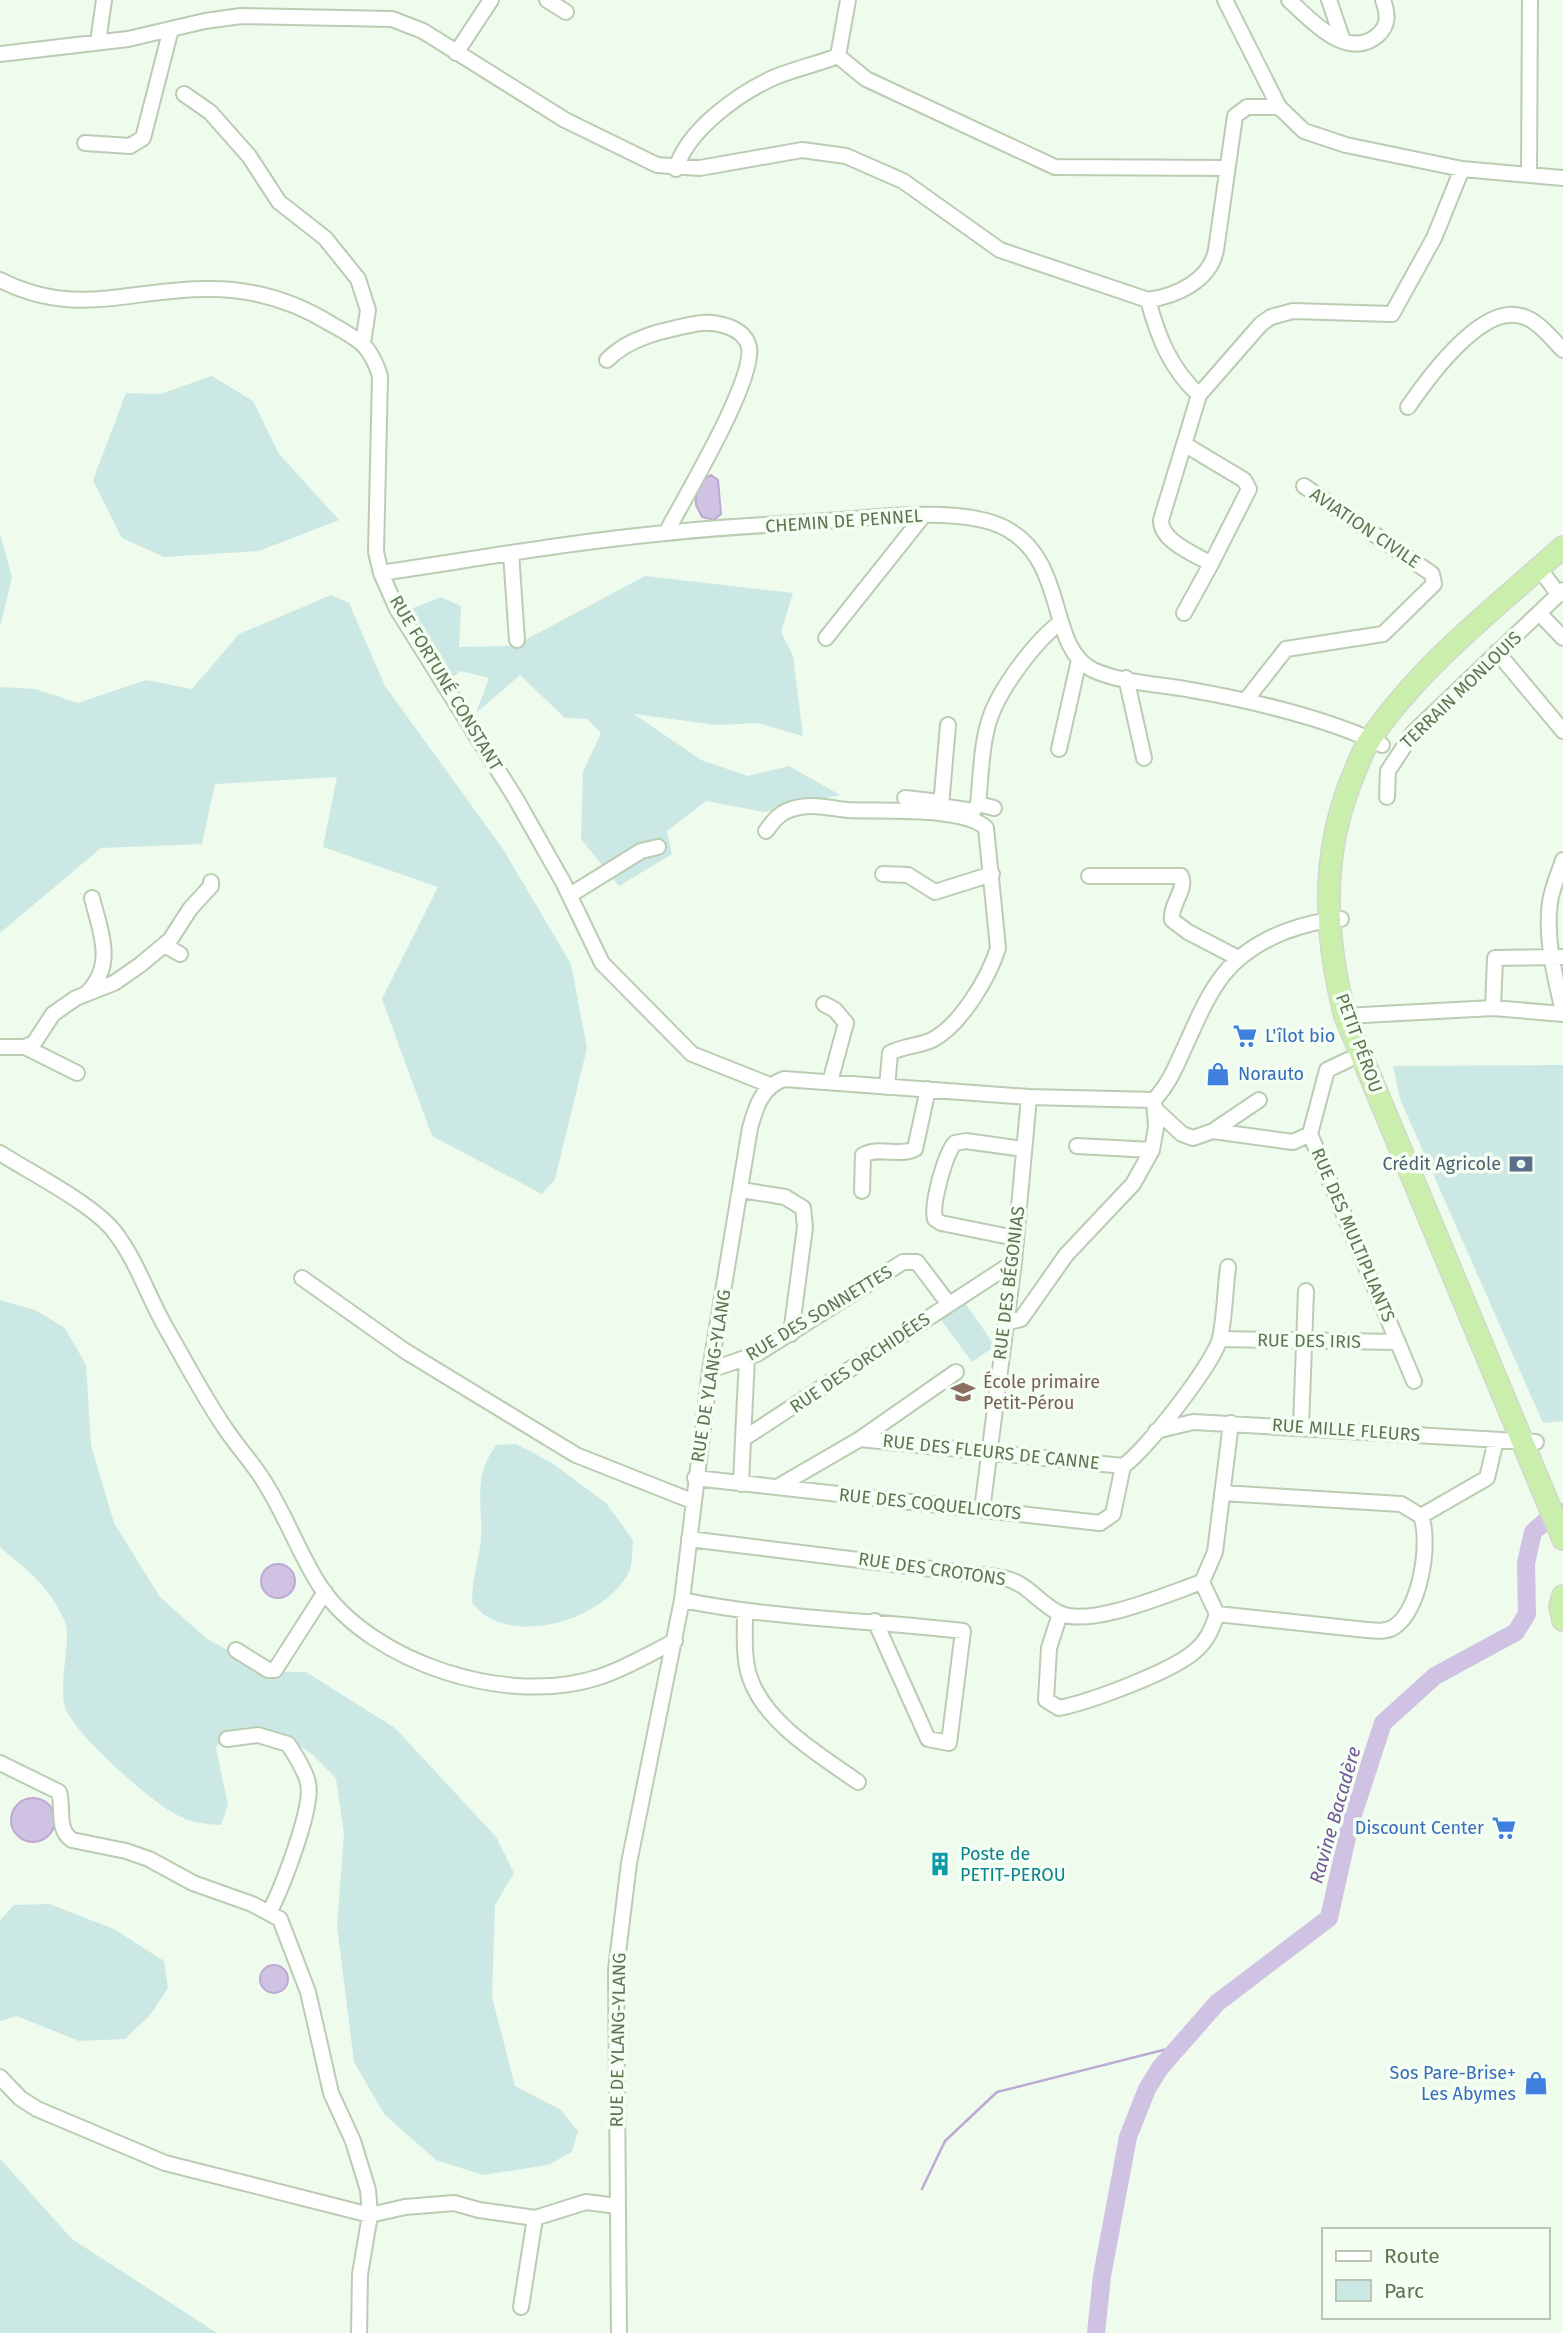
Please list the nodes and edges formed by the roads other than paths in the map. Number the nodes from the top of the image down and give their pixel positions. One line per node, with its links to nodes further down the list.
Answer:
1 (104, 0): 13 (street)
2 (491, 0): 15 (street)
3 (547, 0): 10 (street)
4 (848, 0): 16 (street)
5 (1225, 0): 18 (street)
6 (1289, 0): 12 (street)
7 (1329, 0): 12 (street)
8 (1383, 0): 12 (street)
9 (1530, 0): 23 (street)
10 (566, 12)
11 (172, 29): 13 (street); 15 (street); 19 (street)
12 (1343, 41)
13 (98, 42): 14 (street)
14 (0, 54)
15 (456, 54): 21 (street)
16 (838, 56): 20 (street); 21 (street)
17 (184, 94): 27 (street)
18 (1279, 107): 20 (street); 22 (street)
19 (85, 143)
20 (1225, 168): 26 (street)
21 (676, 169): 26 (street)
22 (1462, 169): 23 (street); 30 (street)
23 (1529, 175): 24 (street)
24 (1563, 178)
25 (0, 280): 27 (street)
26 (1148, 300): 30 (street)
27 (363, 343): 40 (street, RUE FORTUNÉ CONSTANT)
28 (1563, 350): 31 (street)
29 (607, 360): 35 (street)
30 (1199, 395): 32 (street)
31 (1408, 407)
32 (1184, 444): 39 (street); 39 (street)
33 (1304, 486): 51 (street, AVIATION CIVILE)
34 (923, 514): 35 (street, CHEMIN DE PENNEL); 44 (street, CHEMIN DE PENNEL); 45 (street)
35 (666, 533): 37 (street, CHEMIN DE PENNEL)
36 (1563, 547): 41 (highway, PETIT PÉROU)
37 (511, 553): 40 (street, CHEMIN DE PENNEL); 47 (street)
38 (1563, 562): 41 (highway, PETIT PÉROU)
39 (1211, 564): 42 (street)
40 (381, 573): 69 (street, RUE FORTUNÉ CONSTANT)
41 (1552, 583): 43 (street, TERRAIN MONLOUIS); 54 (highway, PETIT PÉROU)
42 (1184, 613)
43 (1540, 614): 46 (street); 48 (street, TERRAIN MONLOUIS)
44 (1061, 622): 49 (street, CHEMIN DE PENNEL); 60 (street)
45 (826, 638)
46 (1563, 638)
47 (517, 640)
48 (1497, 652): 53 (street); 57 (street, TERRAIN MONLOUIS)
49 (1079, 660): 50 (street); 55 (street)
50 (1126, 678): 51 (street); 56 (street)
51 (1246, 700): 54 (street)
52 (948, 725): 59 (street)
53 (1563, 731)
54 (1376, 742): 71 (highway, PETIT PÉROU)
55 (1059, 749)
56 (1143, 758)
57 (1387, 797)
58 (905, 798): 59 (street)
59 (940, 802): 60 (street)
60 (978, 804): 61 (street)
61 (994, 808)
62 (766, 831): 66 (street)
63 (657, 847): 69 (street)
64 (1563, 860): 75 (street)
65 (883, 874): 66 (street)
66 (992, 874): 87 (street)
67 (1089, 876): 74 (street)
68 (211, 882): 72 (street)
69 (570, 895): 86 (street, RUE FORTUNÉ CONSTANT)
70 (92, 898): 76 (street)
71 (1334, 920): 74 (street); 80 (highway, PETIT PÉROU)
72 (164, 945): 73 (street); 76 (street)
73 (180, 954)
74 (1238, 958): 91 (street)
75 (1557, 958): 78 (street); 79 (street)
76 (87, 993): 82 (street)
77 (824, 1004): 85 (street)
78 (1493, 1008): 79 (street); 80 (street)
79 (1563, 1013)
80 (1352, 1015): 121 (highway, PETIT PÉROU)
81 (0, 1047): 82 (street)
82 (25, 1047): 84 (street)
83 (1348, 1059): 93 (street, RUE DES MULTIPLIANTS)
84 (77, 1073)
85 (830, 1082): 86 (street); 87 (street)
86 (769, 1085): 98 (street, RUE DE YLANG-YLANG)
87 (887, 1087): 88 (street)
88 (928, 1089): 89 (street); 99 (street)
89 (1029, 1097): 91 (street); 95 (street, RUE DES BÉGONIAS)
90 (1259, 1100): 92 (street)
91 (1155, 1104): 92 (street); 96 (street)
92 (1213, 1131): 93 (street)
93 (1310, 1133): 110 (street, RUE DES MULTIPLIANTS)
94 (1077, 1146): 96 (street)
95 (1023, 1149): 100 (street, RUE DES BÉGONIAS); 100 (street)
96 (1152, 1150): 106 (street)
97 (0, 1153): 134 (street)
98 (742, 1190): 107 (street); 112 (street, RUE DE YLANG-YLANG)
99 (862, 1191)
100 (1016, 1238): 101 (street, RUE DES BÉGONIAS)
101 (1014, 1262): 105 (street, RUE DES ORCHIDÉES); 106 (street, RUE DES BÉGONIAS)
102 (1228, 1267): 108 (street)
103 (302, 1278): 128 (street)
104 (1306, 1291): 109 (street)
105 (948, 1303): 107 (street, RUE DES SONNETTES); 118 (street, RUE DES ORCHIDÉES)
106 (1005, 1323): 122 (street, RUE DES BÉGONIAS)
107 (791, 1334): 111 (street, RUE DES SONNETTES)
108 (1220, 1339): 109 (street, RUE DES IRIS); 117 (street)
109 (1304, 1340): 110 (street, RUE DES IRIS); 116 (street)
110 (1398, 1342): 114 (street, RUE DES MULTIPLIANTS)
111 (747, 1358): 112 (street, RUE DES SONNETTES); 118 (street)
112 (710, 1370): 124 (street, RUE DE YLANG-YLANG)
113 (956, 1372): 119 (street)
114 (1414, 1381)
115 (1231, 1423): 116 (street, RUE MILLE FLEURS); 117 (street, RUE MILLE FLEURS); 127 (street)
116 (1301, 1427): 120 (street, RUE MILLE FLEURS)
117 (1156, 1431): 123 (street)
118 (743, 1439): 125 (street)
119 (860, 1439): 122 (street, RUE DES FLEURS DE CANNE); 126 (street)
120 (1496, 1440): 121 (street, RUE MILLE FLEURS); 130 (street)
121 (1529, 1442): 131 (highway, PETIT PÉROU)
122 (989, 1451): 123 (street, RUE DES FLEURS DE CANNE); 129 (street, RUE DES BÉGONIAS)
123 (1123, 1466): 129 (street, RUE DES COQUELICOTS)
124 (695, 1478): 125 (street, RUE DES COQUELICOTS); 128 (street, RUE DE YLANG-YLANG)
125 (741, 1484): 126 (street, RUE DES COQUELICOTS)
126 (779, 1486): 129 (street, RUE DES COQUELICOTS)
127 (1222, 1493): 130 (street); 133 (street)
128 (692, 1501): 132 (street, RUE DE YLANG-YLANG)
129 (982, 1510)
130 (1421, 1516): 139 (street)
131 (1559, 1516)
132 (689, 1539): 136 (street, RUE DE YLANG-YLANG); 138 (street, RUE DES CROTONS)
133 (1202, 1582): 138 (street); 139 (street)
134 (325, 1592): 142 (street); 143 (street)
135 (1563, 1596): 141 (highway)
136 (682, 1600): 137 (street); 142 (street, RUE DE YLANG-YLANG)
137 (745, 1613): 140 (street); 146 (street)
138 (1060, 1614): 139 (street)
139 (1217, 1614)
140 (875, 1620): 140 (street)
141 (1563, 1620)
142 (675, 1641): 149 (street, RUE DE YLANG-YLANG)
143 (236, 1650)
144 (227, 1739): 147 (street)
145 (0, 1763): 147 (street)
146 (858, 1782)
147 (269, 1913): 150 (street)
148 (0, 2077): 150 (street)
149 (617, 2206): 151 (street); 154 (street, RUE DE YLANG-YLANG)
150 (370, 2215): 151 (street); 153 (street)
151 (535, 2218): 152 (street)
152 (521, 2307)
153 (359, 2333)
154 (619, 2333)

